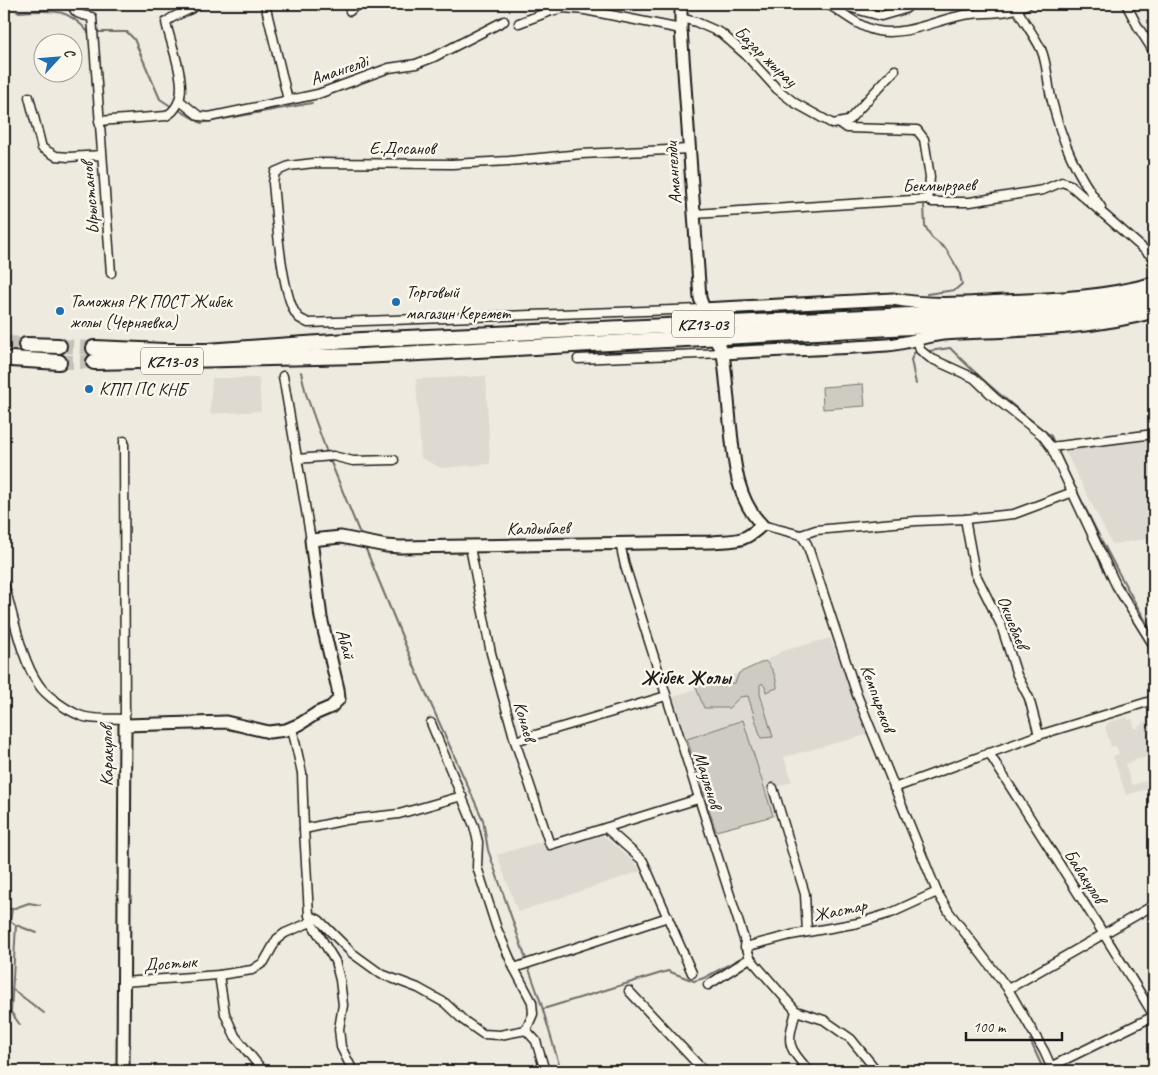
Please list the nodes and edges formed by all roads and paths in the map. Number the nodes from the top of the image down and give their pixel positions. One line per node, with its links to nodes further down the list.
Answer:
1 (73, 4): 21 (street, Ырыстанов)
2 (199, 4): 20 (street)
3 (265, 4): 19 (street)
4 (357, 4): 12 (street)
5 (681, 4): 15 (main road, Амангелди)
6 (828, 4): 11 (street)
7 (837, 4): 8 (street)
8 (911, 4)
9 (1028, 4): 11 (street)
10 (1126, 4): 16 (street)
11 (1017, 9): 27 (street)
12 (350, 11)
13 (504, 21): 19 (street, Амангелді)
14 (519, 23): 15 (street)
15 (681, 23): 22 (street, Базар жырау); 23 (main road, Амангелди)
16 (1154, 52)
17 (895, 70): 22 (street)
18 (29, 97): 24 (street)
19 (288, 100): 20 (street, Амангелді)
20 (180, 101): 21 (street)
21 (99, 121): 24 (street, Ырыстанов)
22 (840, 124): 25 (street, Базар жырау)
23 (690, 149): 26 (main road, Амангелди); 33 (street, Е.Досанов)
24 (102, 155): 29 (street, Ырыстанов)
25 (928, 199): 26 (street, Бекмырзаев); 27 (street, Бекмырзаев)
26 (694, 214): 33 (main road, Амангелди)
27 (1109, 218): 28 (street, Бекмырзаев)
28 (1154, 258)
29 (111, 272)
30 (1154, 282): 33 (main road)
31 (1154, 291): 35 (highway, KZ13-03)
32 (1154, 303): 36 (highway, KZ13-03)
33 (702, 309): 35 (main road, Амангелди)
34 (1154, 312): 37 (main road)
35 (708, 323): 36 (main road, Амангелди); 38 (highway, KZ13-03)
36 (714, 338): 42 (main road); 44 (highway, KZ13-03)
37 (917, 338): 42 (main road); 51 (street)
38 (362, 340): 41 (highway, KZ13-03); 44 (highway)
39 (26, 345): 40 (highway)
40 (59, 346)
41 (251, 353): 43 (highway, KZ13-03); 44 (highway, KZ13-03)
42 (724, 353): 46 (street); 56 (main road)
43 (94, 355)
44 (362, 356)
45 (6, 358): 47 (highway)
46 (578, 359)
47 (59, 362)
48 (283, 376): 52 (street, Абай)
49 (1154, 434): 51 (street)
50 (124, 441): 65 (street, Каракулов)
51 (1051, 446): 54 (street)
52 (297, 459): 53 (street); 58 (street, Абай)
53 (394, 460)
54 (1073, 492): 55 (street); 62 (street)
55 (965, 519): 57 (street); 68 (street, Окшебаев)
56 (762, 525): 57 (street); 59 (main road, Калдыбаев)
57 (801, 536): 72 (street, Кемпиреков)
58 (311, 540): 60 (main road, Калдыбаев); 67 (main road, Абай)
59 (620, 543): 60 (main road, Калдыбаев); 63 (street, Мауленов)
60 (470, 546): 69 (street, Конаев)
61 (4, 584): 65 (street)
62 (1154, 646)
63 (666, 696): 69 (street); 74 (street, Мауленов)
64 (1154, 700): 68 (street)
65 (125, 722): 67 (main road, Абай); 88 (main road, Каракулов)
66 (431, 723): 73 (street)
67 (292, 728): 76 (street)
68 (1039, 734): 70 (street)
69 (515, 741): 75 (street, Конаев)
70 (989, 753): 72 (street); 82 (street, Бабакулов)
71 (773, 788): 81 (street)
72 (894, 788): 77 (street, Кемпиреков)
73 (462, 796): 76 (street); 85 (street)
74 (698, 799): 75 (street, Конаев); 83 (street, Мауленов)
75 (606, 828): 79 (street)
76 (304, 829): 80 (street)
77 (937, 892): 81 (street, Жастар); 90 (street, Кемпиреков)
78 (1154, 904): 82 (street)
79 (668, 917): 85 (street); 86 (street)
80 (310, 918): 87 (street, Достык); 94 (street); 98 (street)
81 (807, 932): 83 (street, Жастар)
82 (1104, 933): 90 (street); 93 (street, Бабакулов)
83 (745, 947): 84 (street, Мауленов)
84 (750, 958): 89 (street); 92 (street, Мауленов)
85 (514, 968): 94 (street)
86 (692, 973)
87 (219, 975): 88 (street, Достык); 97 (street, Достык)
88 (123, 982): 96 (main road, Каракулов)
89 (708, 985)
90 (1008, 989): 95 (street, Кемпиреков)
91 (629, 991): 100 (street)
92 (796, 1011): 101 (street); 102 (street)
93 (1154, 1016): 95 (street)
94 (526, 1030): 99 (street)
95 (1052, 1068)
96 (123, 1071)
97 (263, 1071)
98 (353, 1071)
99 (544, 1071)
100 (704, 1071)
101 (809, 1071)
102 (877, 1071)

